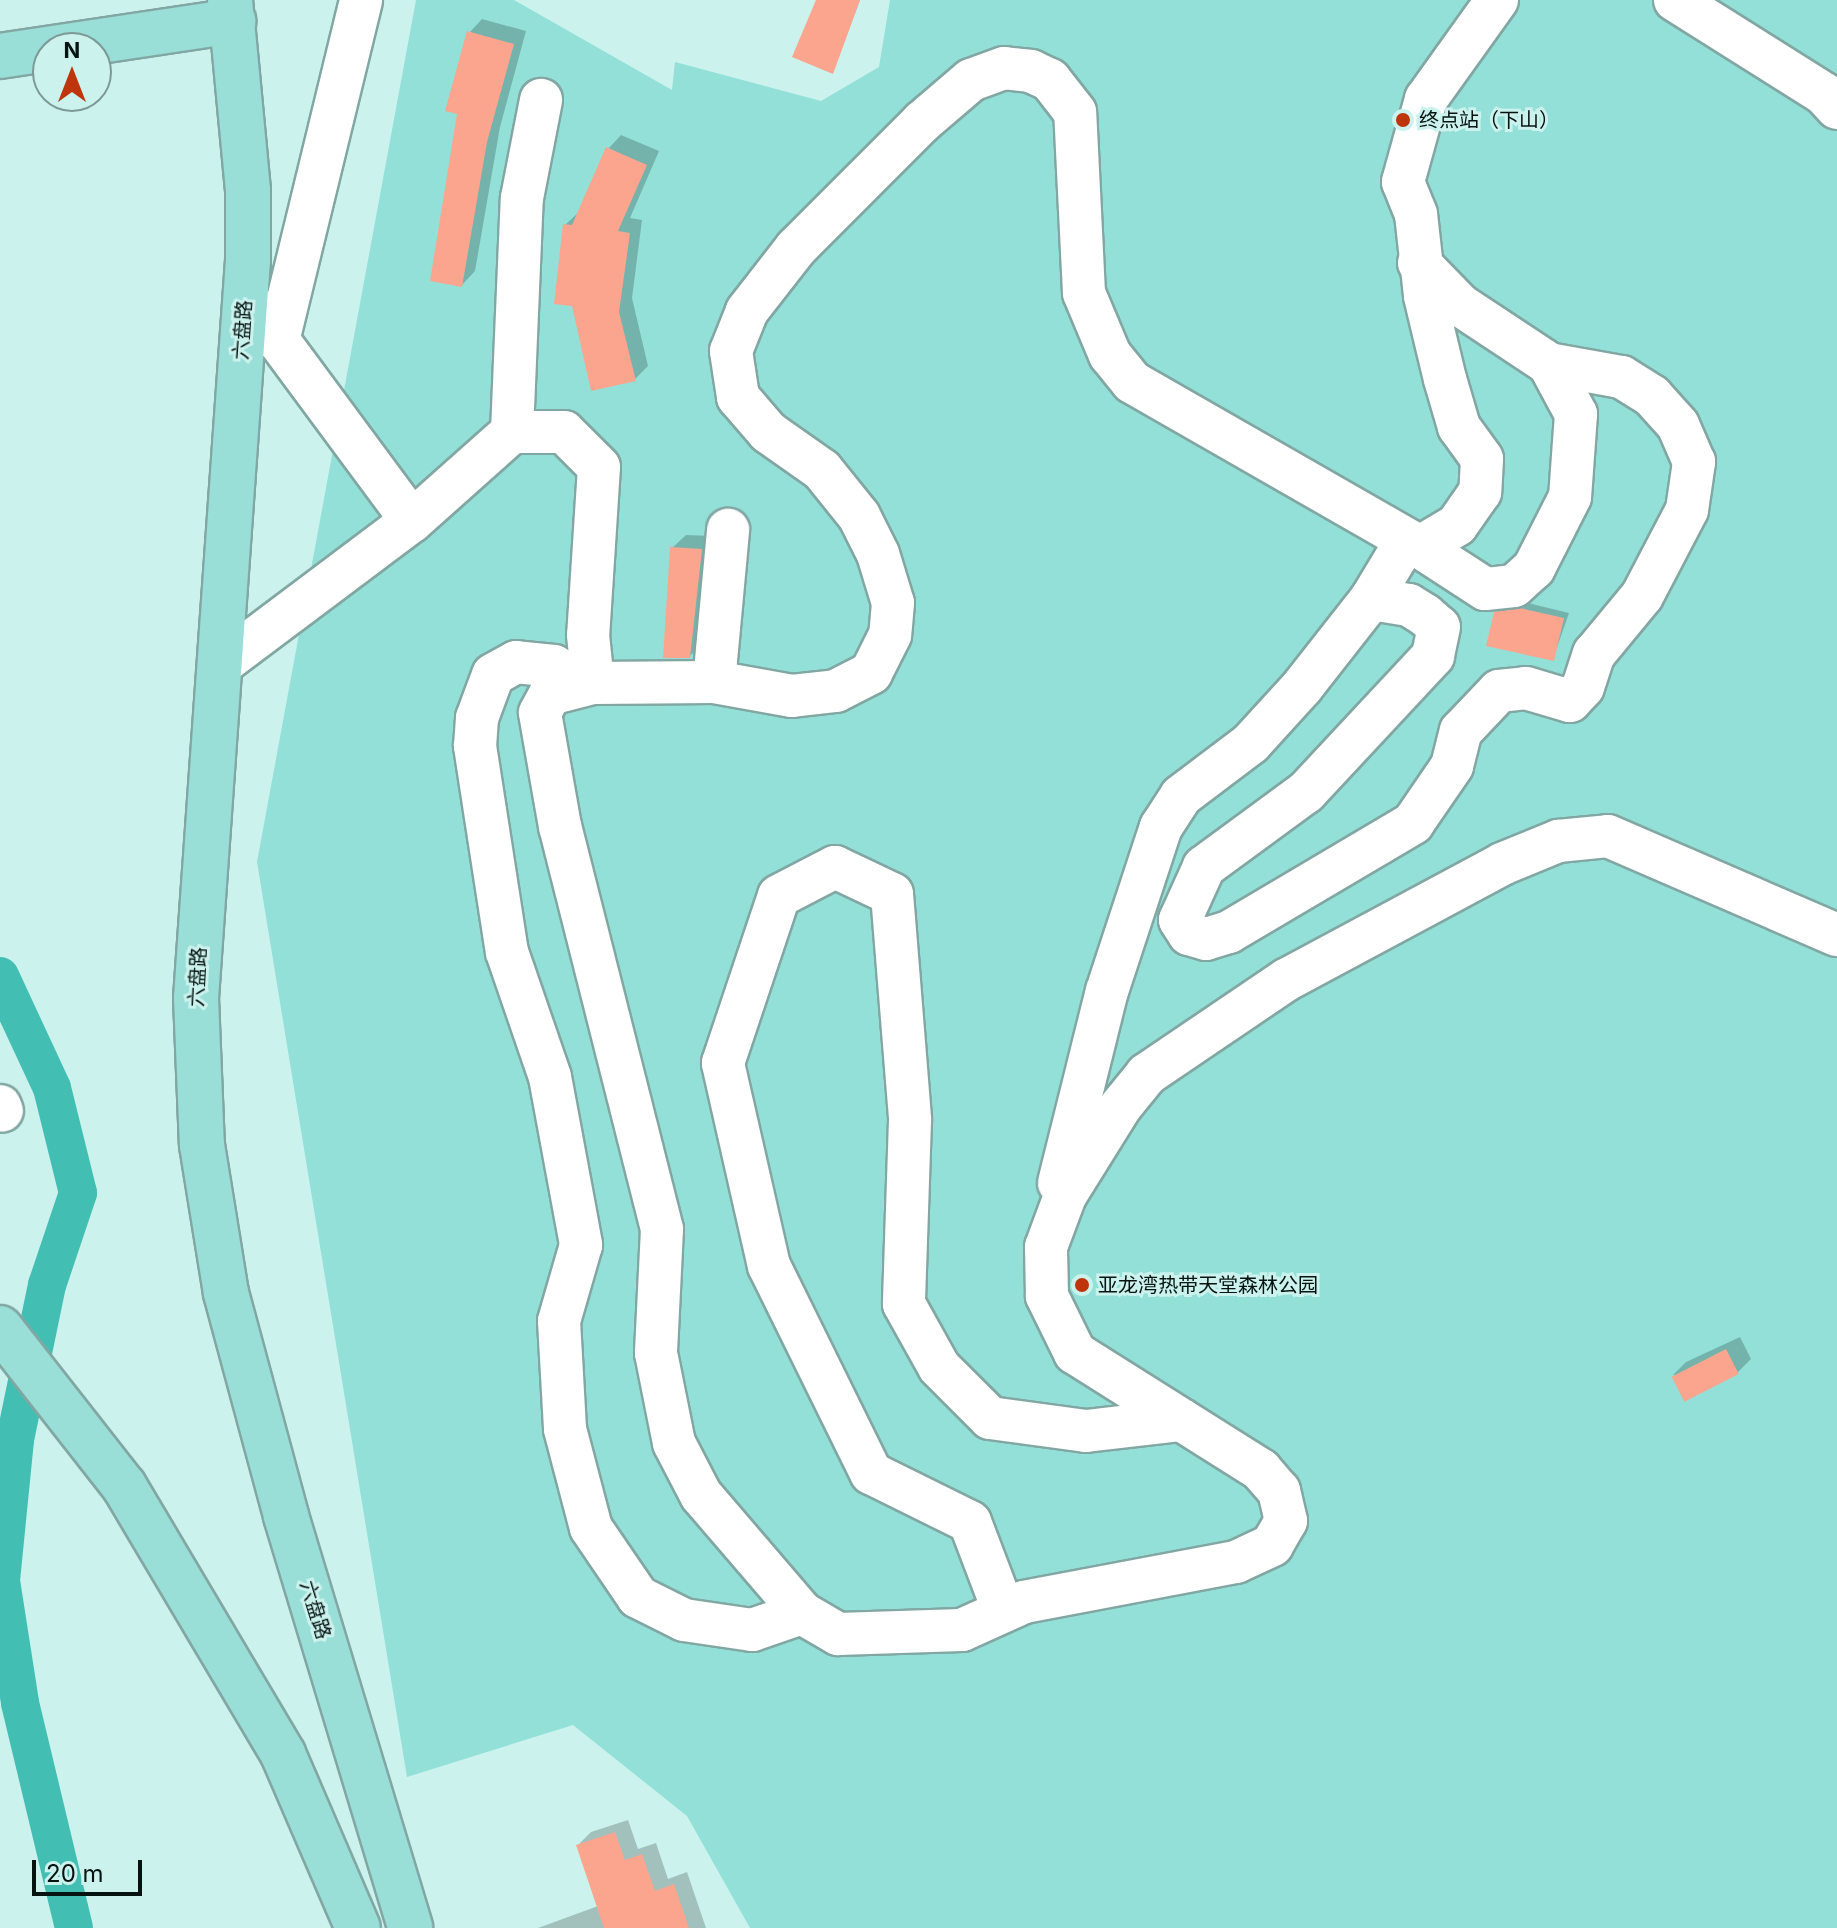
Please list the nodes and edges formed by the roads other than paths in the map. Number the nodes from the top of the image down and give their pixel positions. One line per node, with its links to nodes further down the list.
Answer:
1 (361, 0): 10 (street)
2 (1497, 0): 8 (street)
3 (1675, 0): 7 (street)
4 (232, 11): 5 (main road); 9 (main road, 六盘路)
5 (0, 56)
6 (541, 100): 12 (street)
7 (1837, 108)
8 (1419, 263): 11 (street); 15 (street)
9 (246, 297): 10 (street); 17 (main road, 六盘路)
10 (278, 341): 13 (street)
11 (1549, 364): 15 (street); 16 (street)
12 (512, 432): 13 (street); 19 (street)
13 (412, 521): 17 (street)
14 (728, 530): 18 (street)
15 (1413, 544): 16 (street); 18 (street)
16 (1371, 599): 21 (street)
17 (220, 665): 27 (main road, 六盘路)
18 (714, 682): 19 (street)
19 (590, 684): 25 (street); 25 (street)
20 (1837, 935): 21 (street)
21 (1046, 1247): 23 (street)
22 (0, 1328): 26 (main road)
23 (1181, 1420): 24 (street); 24 (street)
24 (1003, 1609): 25 (street)
25 (802, 1613)
26 (358, 1928)
27 (410, 1928)

